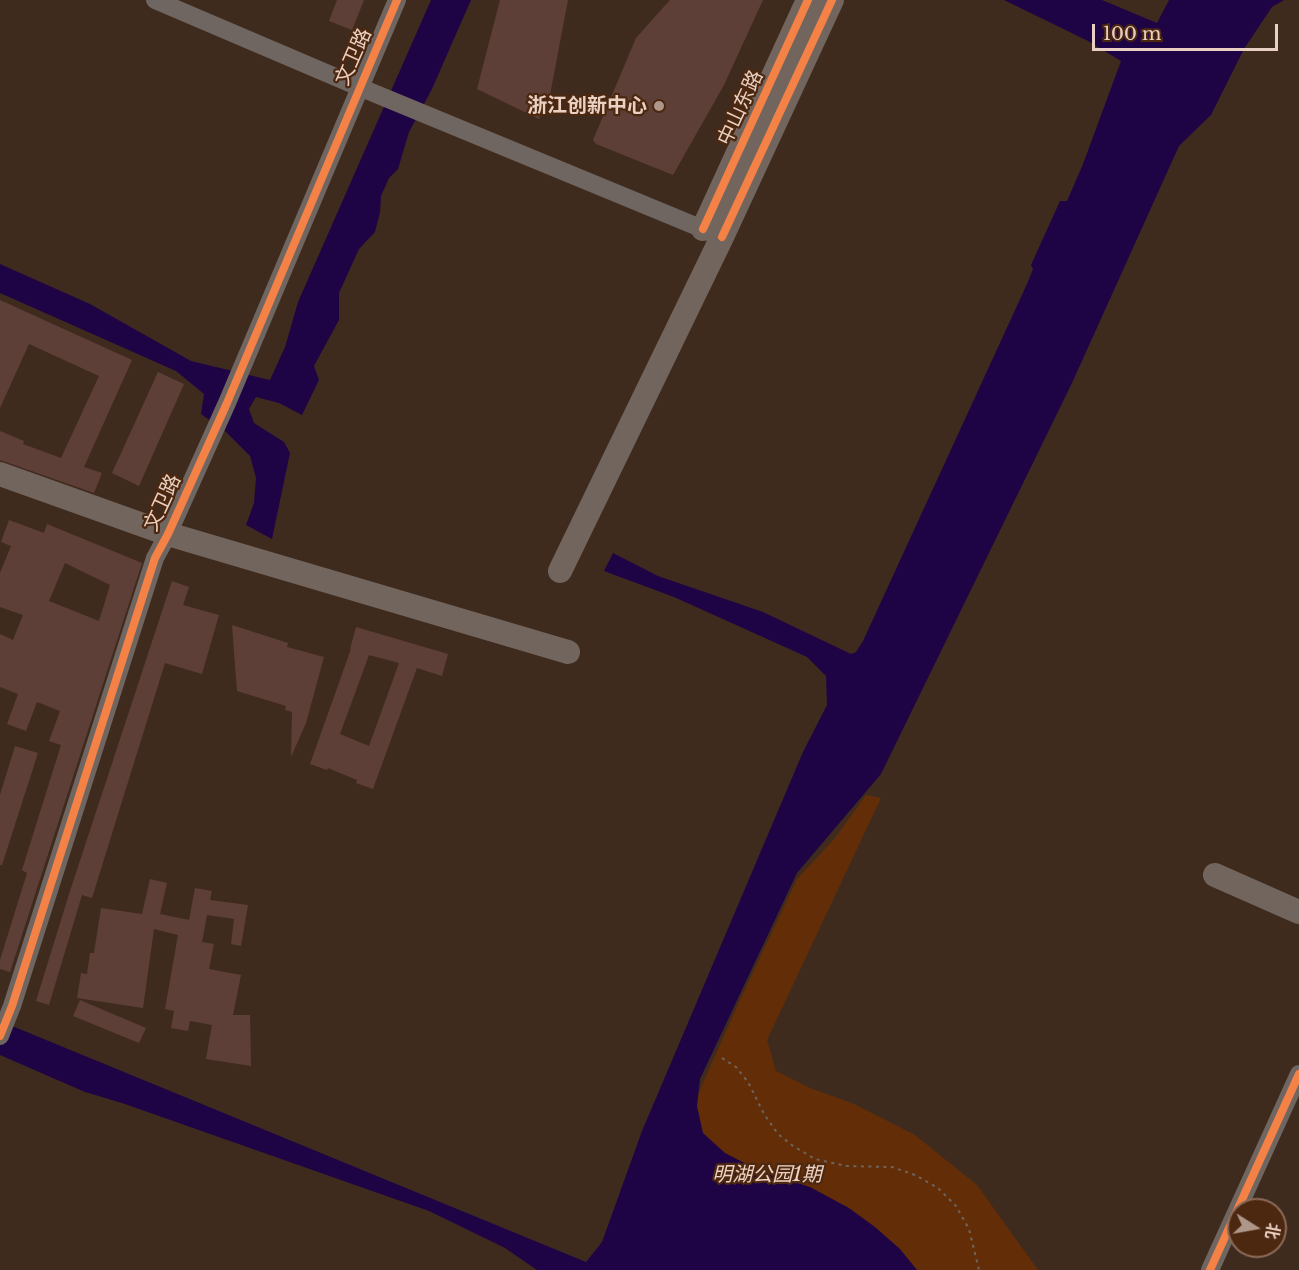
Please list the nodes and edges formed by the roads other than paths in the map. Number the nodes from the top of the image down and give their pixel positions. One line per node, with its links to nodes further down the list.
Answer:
1 (155, 0): 5 (street)
2 (397, 0): 5 (street, 文卫路)
3 (808, 0): 6 (main road, 中山东路)
4 (832, 0): 6 (main road, 中山东路)
5 (359, 87): 6 (street); 8 (street, 文卫路)
6 (713, 233): 9 (main road, 中山东路)
7 (0, 474): 8 (main road)
8 (168, 534): 10 (main road); 13 (street, 文卫路)
9 (560, 571)
10 (568, 652)
11 (1215, 875): 12 (main road)
12 (1299, 912)
13 (0, 1035)
14 (1299, 1074): 15 (street)
15 (1210, 1270)

